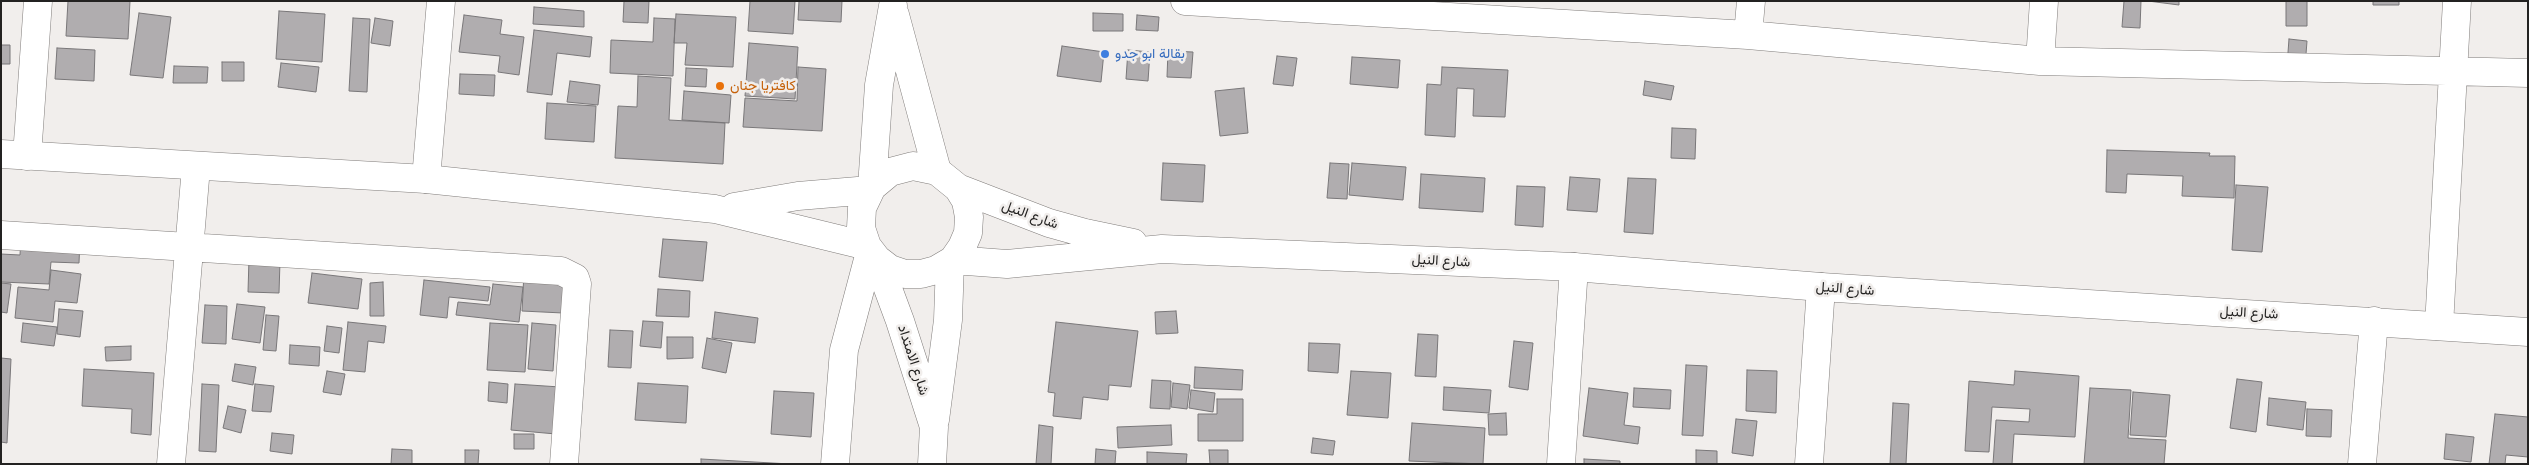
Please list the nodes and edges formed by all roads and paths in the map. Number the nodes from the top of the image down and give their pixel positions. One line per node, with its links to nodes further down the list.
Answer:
1 (38, 1): 12 (street)
2 (441, 1): 15 (street)
3 (1185, 1): 8 (street)
4 (1751, 1): 8 (street)
5 (2044, 1): 9 (street)
6 (2457, 1): 10 (street)
7 (893, 4): 14 (street); 17 (street)
8 (1748, 35): 9 (street)
9 (2040, 61): 10 (street)
10 (2454, 70): 11 (street); 27 (street)
11 (2528, 73)
12 (14, 155): 13 (street)
13 (196, 167): 15 (street); 20 (street)
14 (937, 171): 16 (street); 17 (street)
15 (426, 180): 18 (street)
16 (958, 188): 21 (street, شارع النيل); 23 (street)
17 (871, 189): 18 (street); 22 (street)
18 (715, 209): 22 (street)
19 (1, 235): 20 (street)
20 (189, 247): 30 (street); 31 (street)
21 (1162, 249): 23 (street, شارع النيل); 24 (street, شارع النيل)
22 (871, 253): 23 (street); 29 (street, شارع الامتداد); 32 (street)
23 (951, 261): 29 (street)
24 (1574, 267): 25 (street, شارع النيل); 34 (street)
25 (1821, 287): 26 (street, شارع النيل); 35 (street)
26 (2374, 321): 27 (street, شارع النيل); 36 (street)
27 (2439, 326): 28 (street, شارع النيل)
28 (2528, 332)
29 (934, 427): 33 (street, شارع الامتداد)
30 (171, 464)
31 (564, 464)
32 (835, 464)
33 (932, 464)
34 (1561, 464)
35 (1809, 464)
36 (2362, 464)

